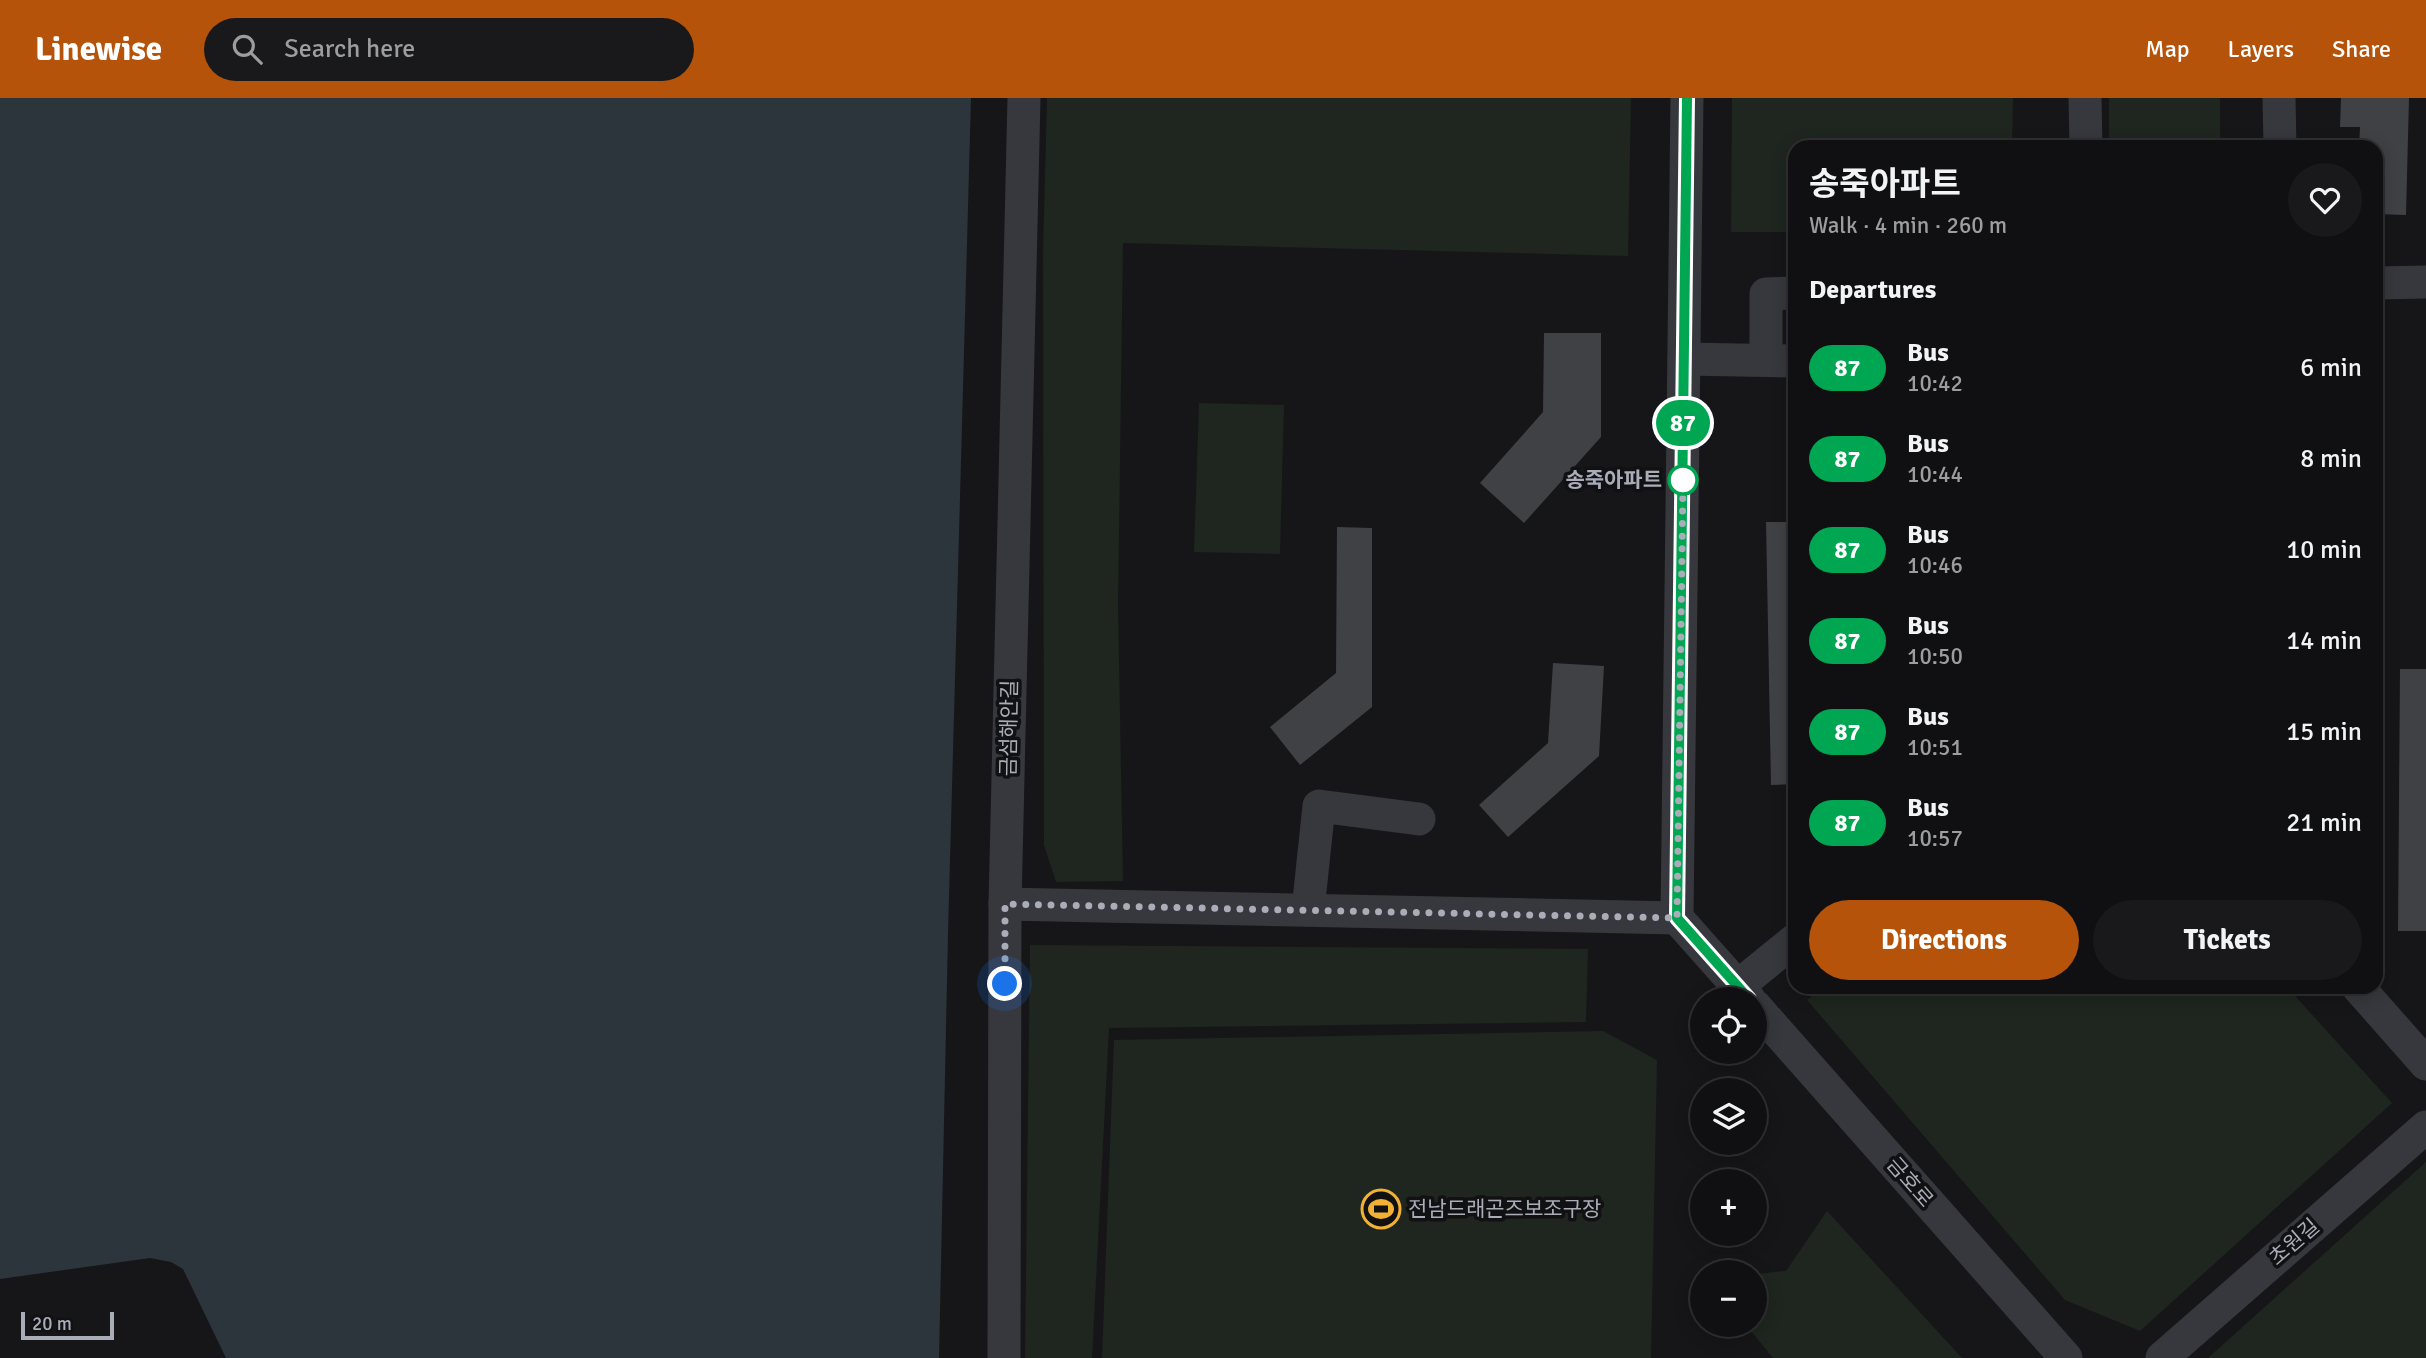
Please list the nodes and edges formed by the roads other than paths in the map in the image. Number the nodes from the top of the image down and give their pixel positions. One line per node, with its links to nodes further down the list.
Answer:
1 (1024, 98): 13 (street, 금섬해안길)
2 (1688, 98): 10 (street)
3 (2085, 98): 5 (street)
4 (2280, 98): 6 (street)
5 (2086, 140)
6 (2280, 140)
7 (2426, 282): 8 (street)
8 (2383, 283)
9 (1788, 293): 11 (street)
10 (1684, 359): 11 (street); 15 (street)
11 (1781, 361)
12 (1419, 819): 14 (street)
13 (1005, 904): 14 (street); 23 (street, 금섬해안길)
14 (1308, 910): 15 (street)
15 (1677, 918): 17 (street, 금호로)
16 (1788, 948): 18 (street)
17 (1738, 987)
18 (1755, 987)
19 (2364, 994): 21 (street)
20 (1767, 1020): 24 (street, 금호로)
21 (2426, 1064)
22 (2426, 1127): 25 (street, 초원길)
23 (1004, 1358)
24 (2066, 1358)
25 (2162, 1358)

